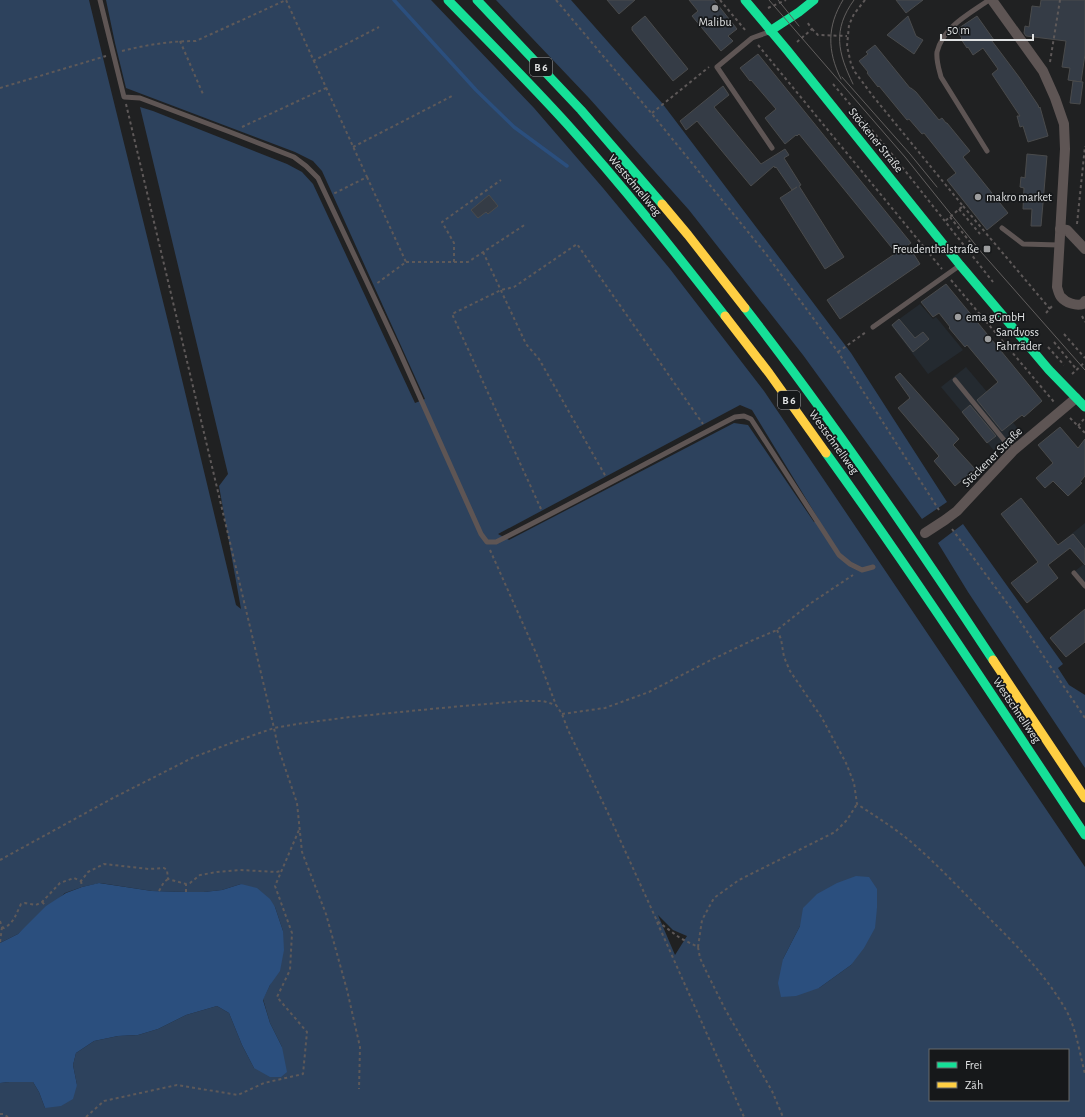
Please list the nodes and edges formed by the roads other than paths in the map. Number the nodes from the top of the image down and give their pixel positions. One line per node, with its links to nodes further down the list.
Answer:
1 (100, 0): 23 (lane)
2 (448, 0): 27 (main road, Westschnellweg / B 6)
3 (477, 0): 26 (main road, Westschnellweg / B 6)
4 (745, 0): 8 (main road, Stöckener Straße)
5 (814, 0): 8 (main road)
6 (989, 0): 10 (lane)
7 (992, 0): 12 (street)
8 (770, 31): 9 (lane); 15 (main road, Stöckener Straße)
9 (772, 148)
10 (987, 151)
11 (1002, 228): 13 (lane)
12 (1060, 229): 13 (street); 14 (street)
13 (1059, 245): 16 (street)
14 (1085, 249)
15 (960, 265): 17 (lane); 19 (main road, Stöckener Straße)
16 (1085, 301)
17 (873, 327)
18 (955, 380): 21 (lane)
19 (1076, 398): 20 (main road, Stöckener Straße); 21 (street, Stöckener Straße)
20 (1085, 407)
21 (1013, 451): 22 (street, Stöckener Straße)
22 (925, 533)
23 (873, 567)
24 (1074, 573): 25 (lane)
25 (1085, 586)
26 (1085, 798)
27 (1085, 835)

